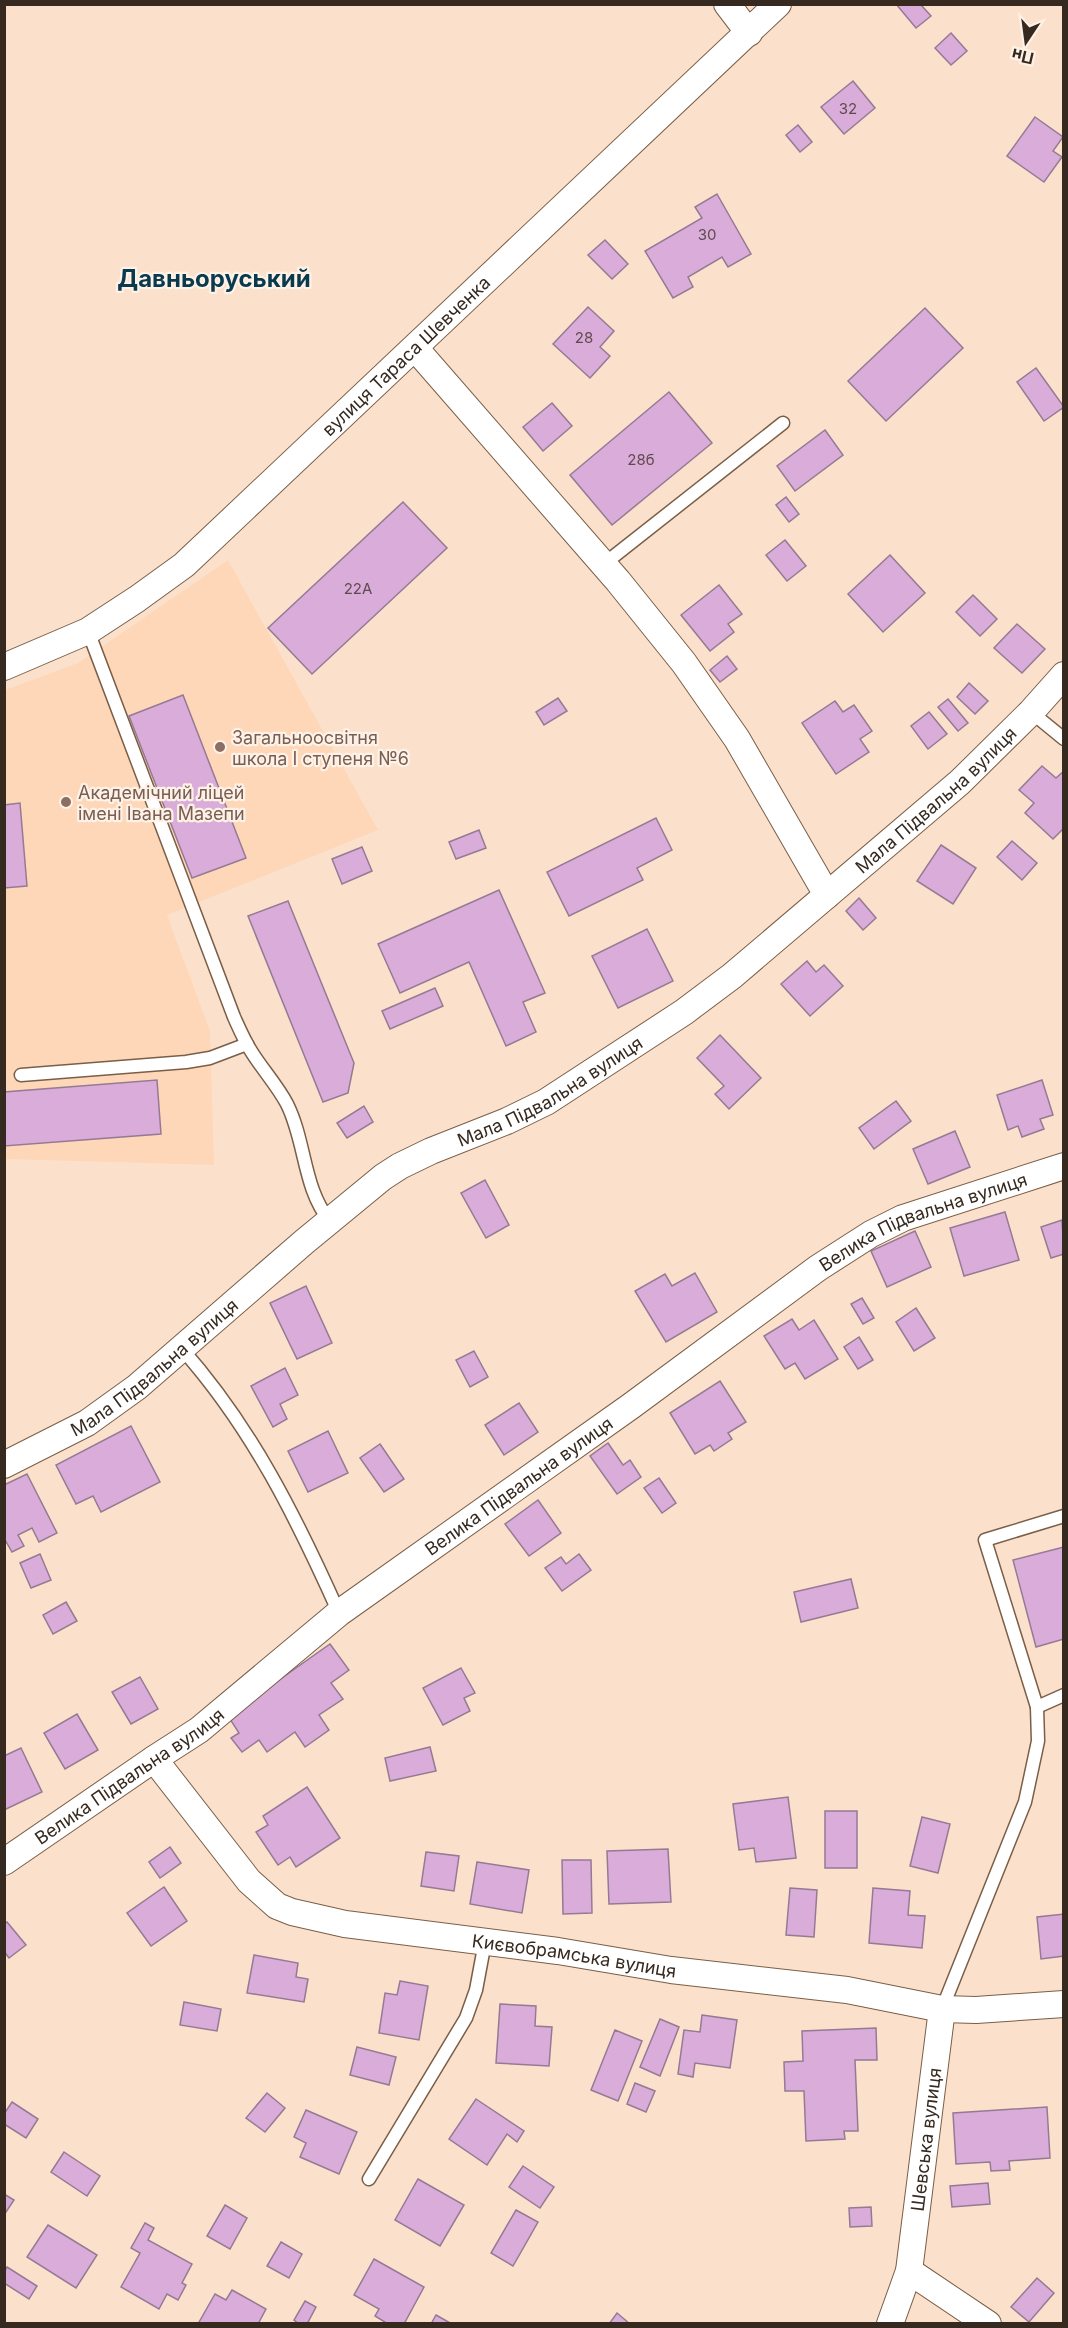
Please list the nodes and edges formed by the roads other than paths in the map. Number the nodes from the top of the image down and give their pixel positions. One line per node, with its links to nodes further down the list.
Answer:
1 (727, 4): 3 (street)
2 (778, 4): 3 (street, вулиця Тараса Шевченка)
3 (748, 33): 4 (street, вулиця Тараса Шевченка)
4 (415, 348): 6 (street); 7 (street, вулиця Тараса Шевченка)
5 (783, 423): 6 (lane)
6 (604, 564): 12 (street)
7 (88, 631): 8 (street, вулиця Тараса Шевченка); 13 (lane)
8 (4, 667)
9 (1064, 675): 10 (street, Мала Підвальна вулиця)
10 (1031, 712): 11 (lane); 12 (street, Мала Підвальна вулиця)
11 (1064, 739)
12 (828, 895): 16 (street, Мала Підвальна вулиця)
13 (247, 1044): 14 (lane); 16 (lane)
14 (21, 1075)
15 (1064, 1166): 20 (street, Велика Підвальна вулиця)
16 (330, 1221): 17 (street, Мала Підвальна вулиця)
17 (182, 1349): 18 (street, Мала Підвальна вулиця); 20 (lane)
18 (4, 1466)
19 (1064, 1516): 22 (lane)
20 (339, 1613): 23 (street, Велика Підвальна вулиця)
21 (1064, 1695): 22 (lane)
22 (1037, 1707): 27 (lane)
23 (154, 1759): 24 (street, Велика Підвальна вулиця); 25 (street, Києвобрамська вулиця)
24 (4, 1862)
25 (485, 1942): 27 (street, Києвобрамська вулиця); 28 (lane)
26 (1064, 2004): 27 (street, Києвобрамська вулиця)
27 (942, 2009): 29 (street, Шевська вулиця)
28 (369, 2179)
29 (909, 2271): 30 (street, Шевська вулиця); 31 (street)
30 (890, 2324)
31 (988, 2324)

